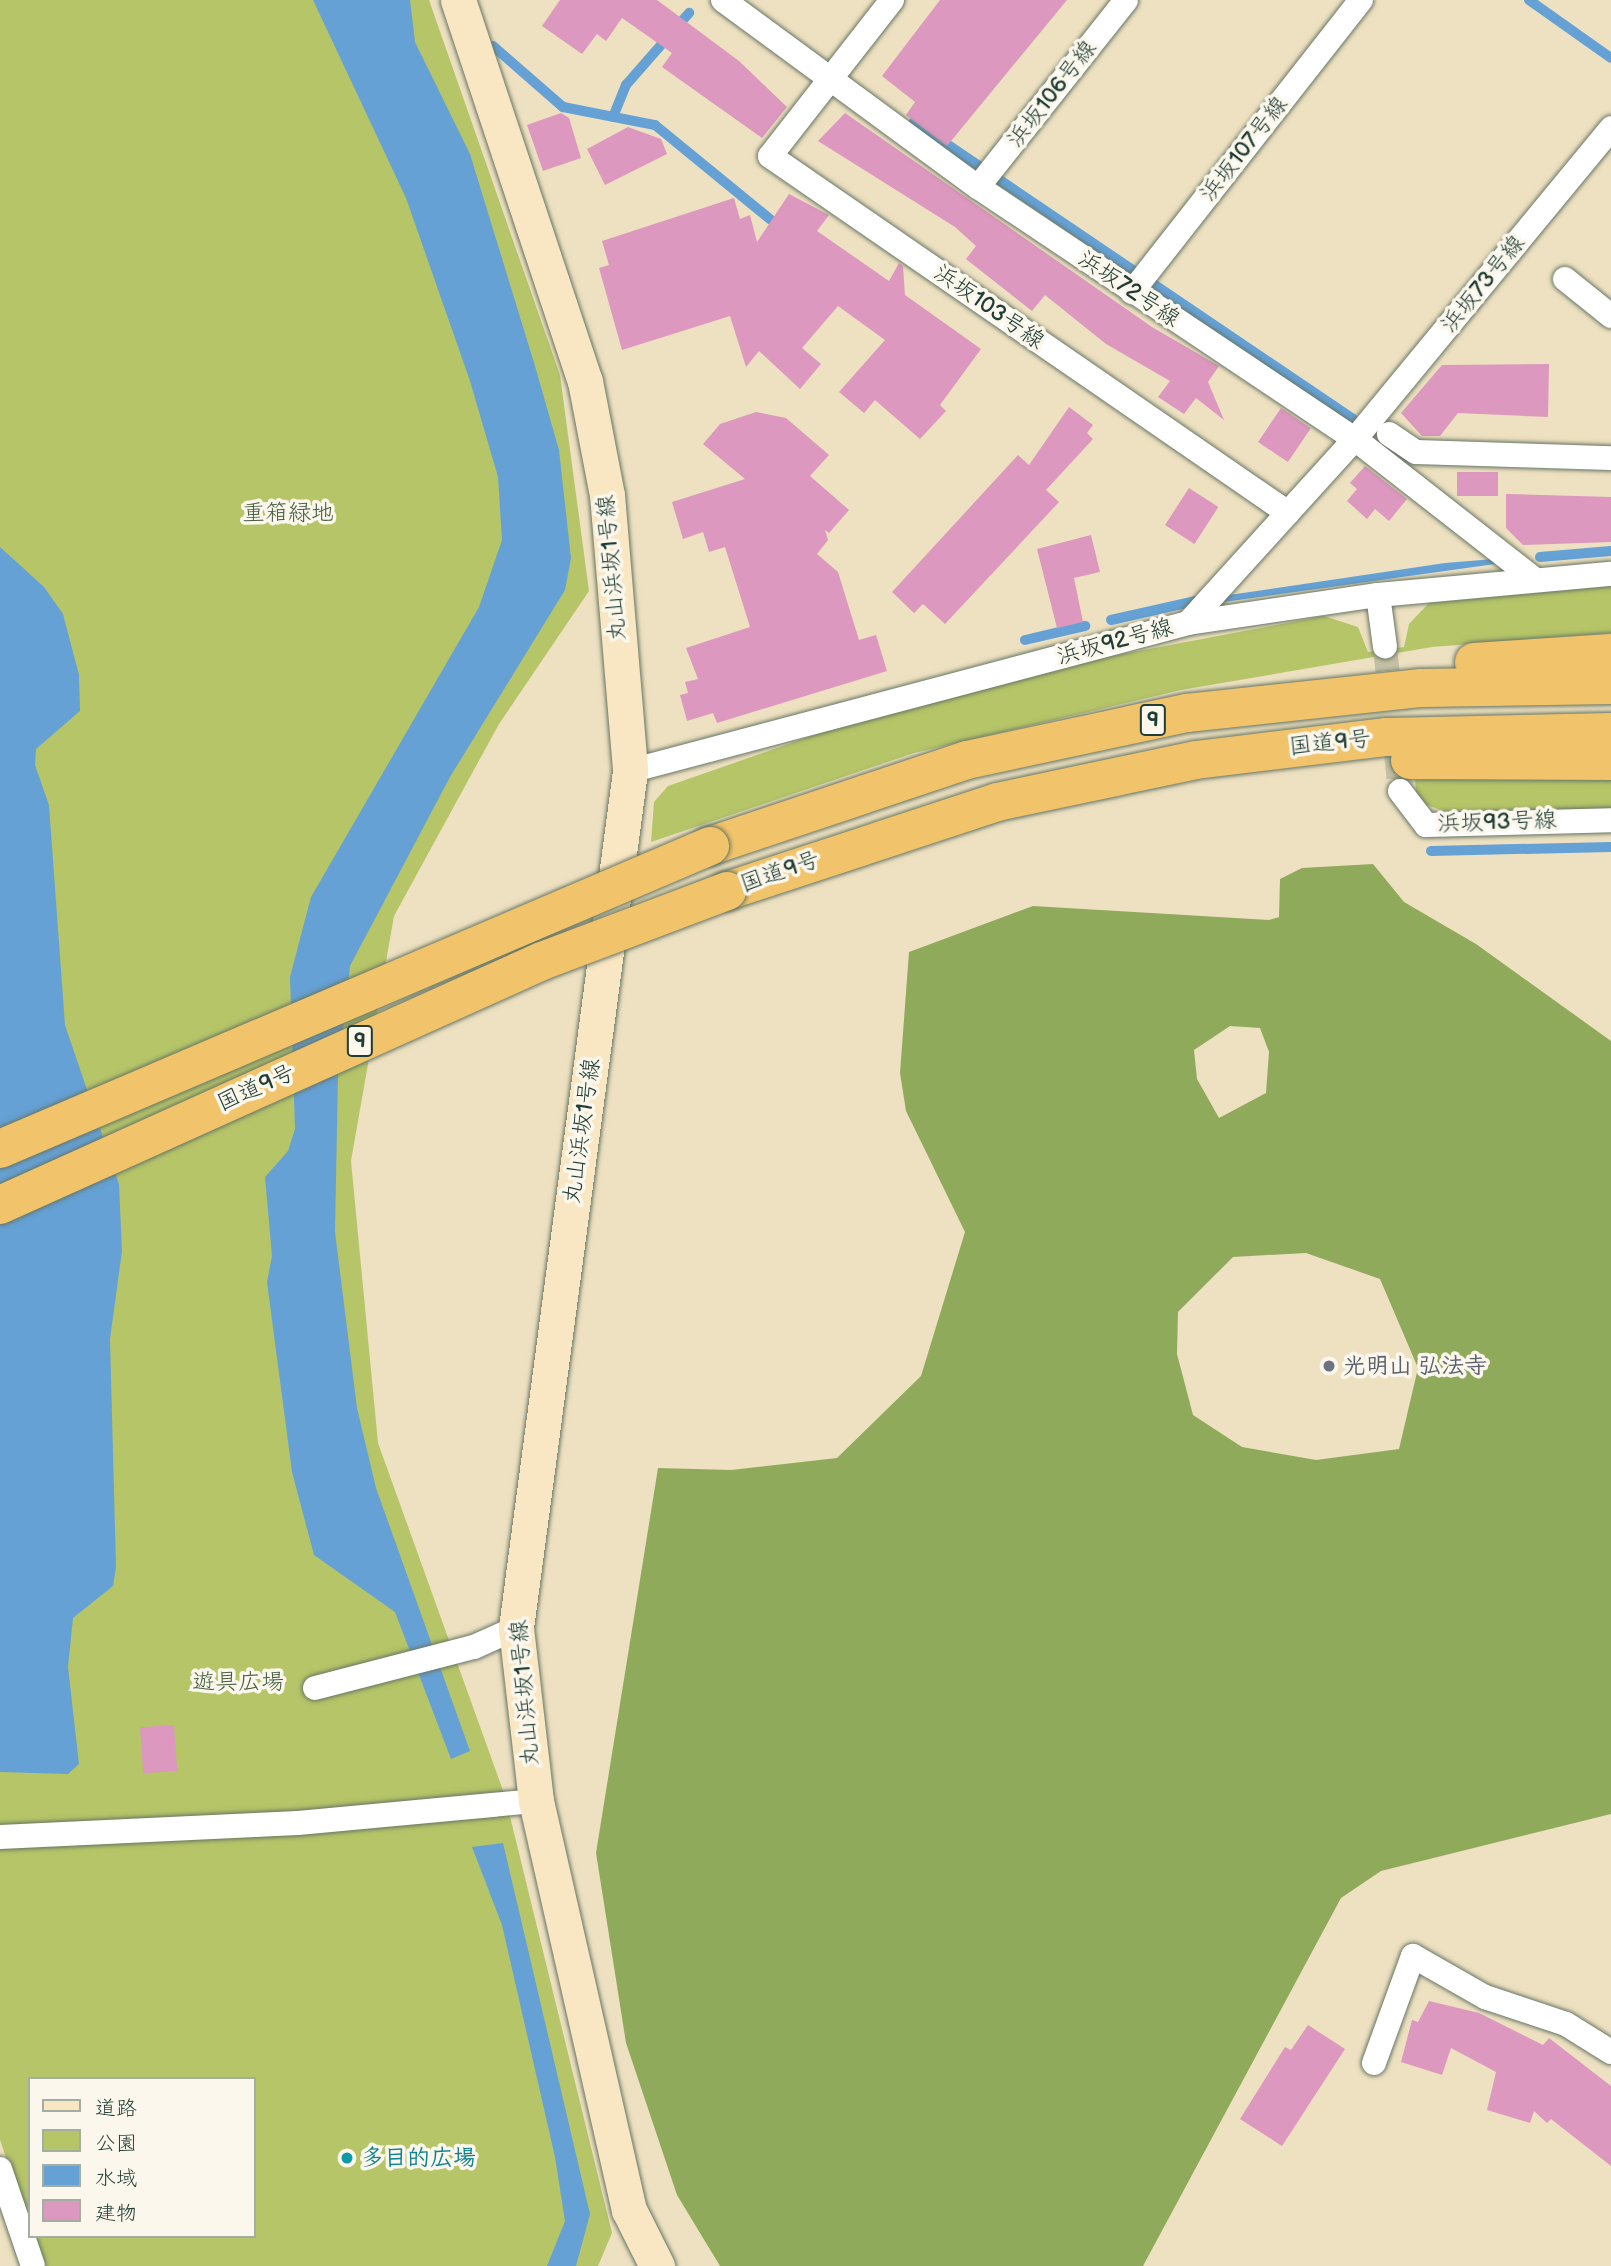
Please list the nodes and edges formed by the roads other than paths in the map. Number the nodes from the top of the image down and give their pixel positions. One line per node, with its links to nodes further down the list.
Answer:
1 (458, 0): 27 (street, 丸山浜坂1号線)
2 (723, 0): 6 (street, 浜坂72号線)
3 (892, 0): 6 (street)
4 (1126, 0): 8 (street, 浜坂106号線)
5 (1355, 2): 10 (street, 浜坂107号線)
6 (829, 80): 8 (street, 浜坂72号線); 15 (street, 浜坂103号線)
7 (1611, 128): 13 (street, 浜坂73号線)
8 (978, 187): 10 (street, 浜坂72号線)
9 (1565, 279): 11 (street)
10 (1132, 292): 13 (street, 浜坂72号線)
11 (1611, 316)
12 (1389, 434): 14 (street)
13 (1355, 439): 15 (street, 浜坂73号線); 17 (street, 浜坂72号線)
14 (1611, 458)
15 (1288, 513): 19 (street, 浜坂73号線)
16 (1611, 574): 17 (street, 浜坂92号線)
17 (1533, 578): 18 (street, 浜坂92号線)
18 (1378, 595): 19 (street, 浜坂92号線); 20 (street)
19 (1188, 623): 27 (street, 浜坂92号線)
20 (1385, 647)
21 (1611, 653): 23 (highway)
22 (1611, 685): 23 (highway, 国道9号 / 9)
23 (1187, 713): 30 (highway, 国道9号 / 9, bridge)
24 (1611, 732): 25 (highway, 国道9号 / 9)
25 (1196, 760): 26 (highway); 31 (highway, 国道9号 / 9, bridge)
26 (1611, 761)
27 (630, 771): 32 (street, 丸山浜坂1号線)
28 (1400, 791): 29 (street, 浜坂93号線)
29 (1611, 820)
30 (0, 1149)
31 (0, 1205)
32 (516, 1628): 33 (street); 34 (street, 丸山浜坂1号線)
33 (315, 1688)
34 (536, 1801): 35 (street); 40 (street, 丸山浜坂1号線)
35 (0, 1837)
36 (1611, 2052): 37 (street)
37 (1374, 2063)
38 (0, 2169): 39 (street)
39 (33, 2266)
40 (657, 2266)

